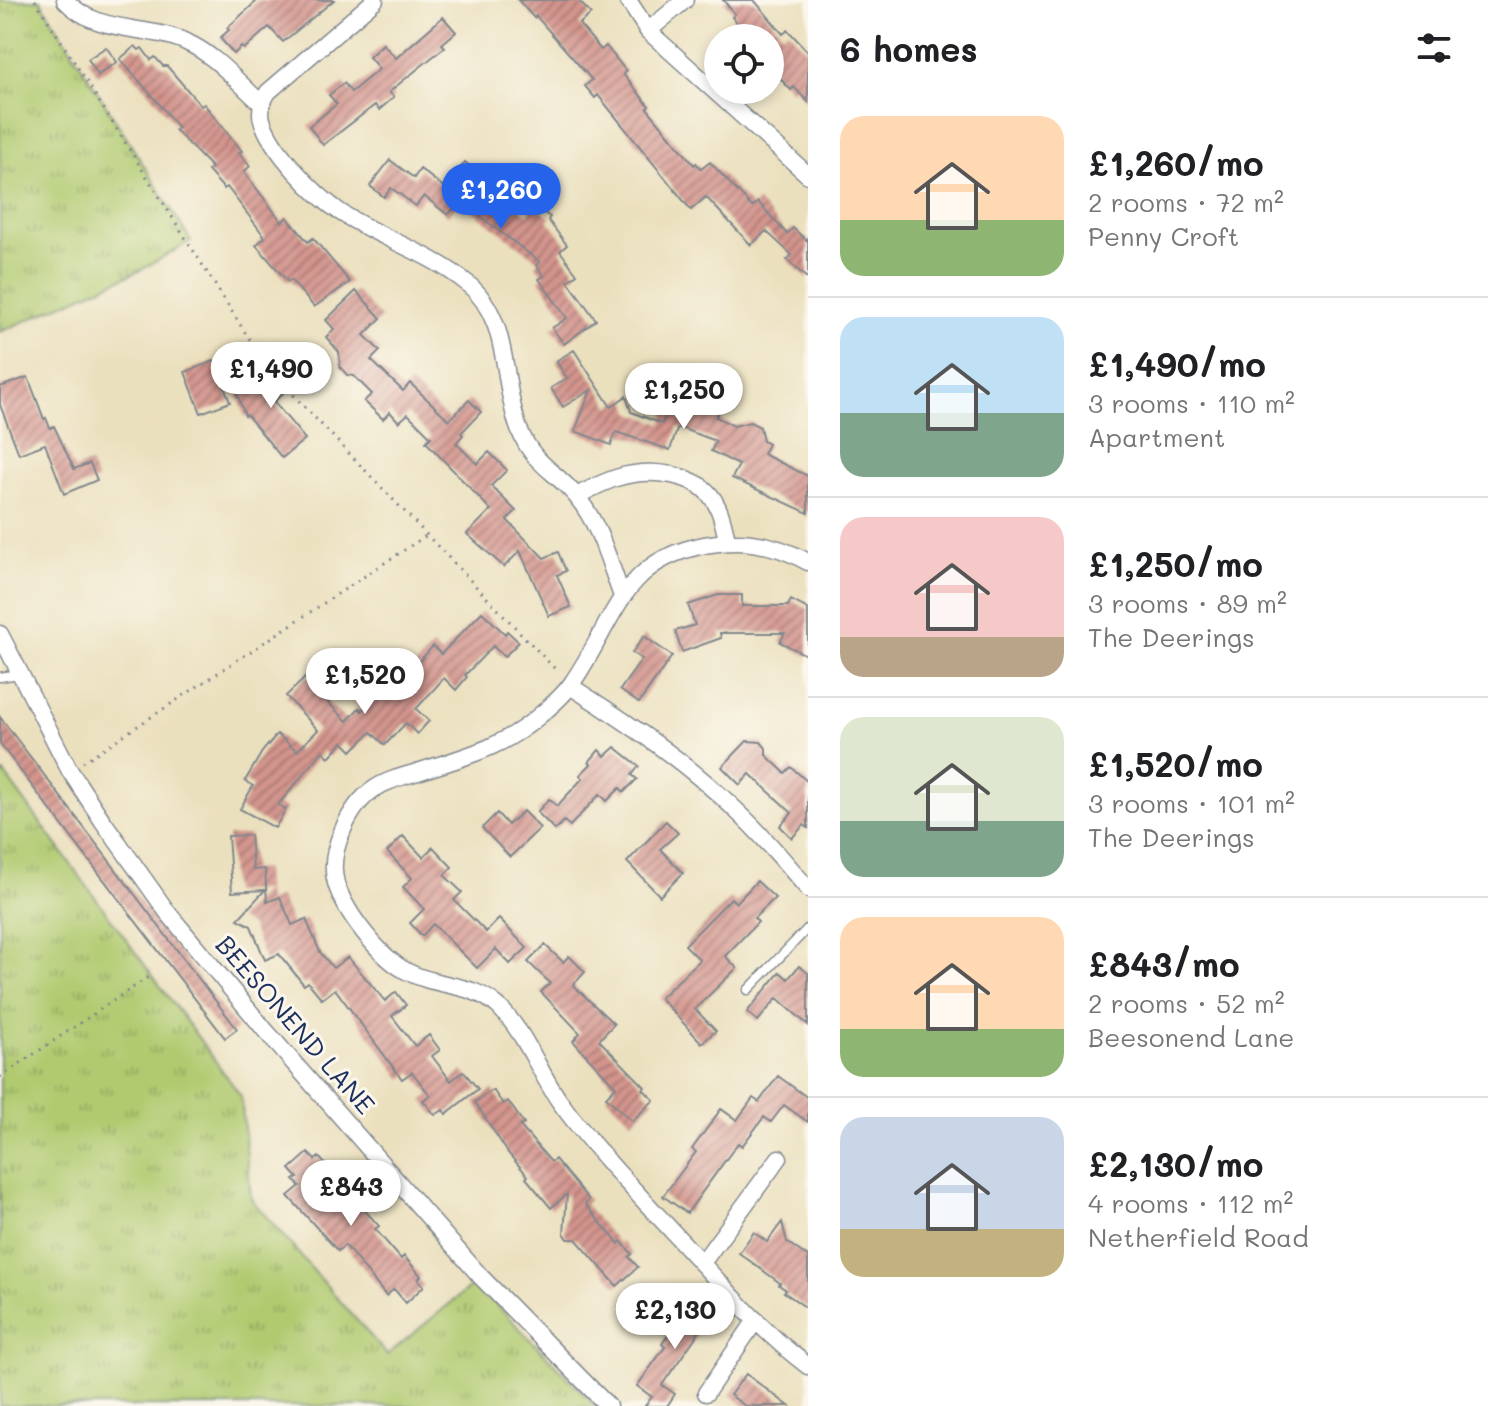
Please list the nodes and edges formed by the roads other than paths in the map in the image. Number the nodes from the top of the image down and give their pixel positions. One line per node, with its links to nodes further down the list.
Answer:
1 (65, 0): 6 (street)
2 (375, 0): 6 (street)
3 (628, 0): 5 (street)
4 (685, 0): 5 (street)
5 (648, 31): 7 (street)
6 (262, 104): 8 (street)
7 (808, 175)
8 (576, 496): 9 (street); 11 (street)
9 (728, 542): 10 (street); 11 (street)
10 (808, 562)
11 (622, 596): 15 (street)
12 (0, 634): 13 (street, BEESONEND LANE)
13 (20, 673): 14 (lane); 24 (street, BEESONEND LANE)
14 (0, 677)
15 (570, 686): 16 (street); 20 (street)
16 (808, 889)
17 (808, 928): 18 (lane)
18 (748, 990)
19 (779, 1158): 20 (street)
20 (702, 1263): 21 (street)
21 (756, 1320): 22 (street); 23 (street)
22 (808, 1366)
23 (706, 1393)
24 (608, 1406)

